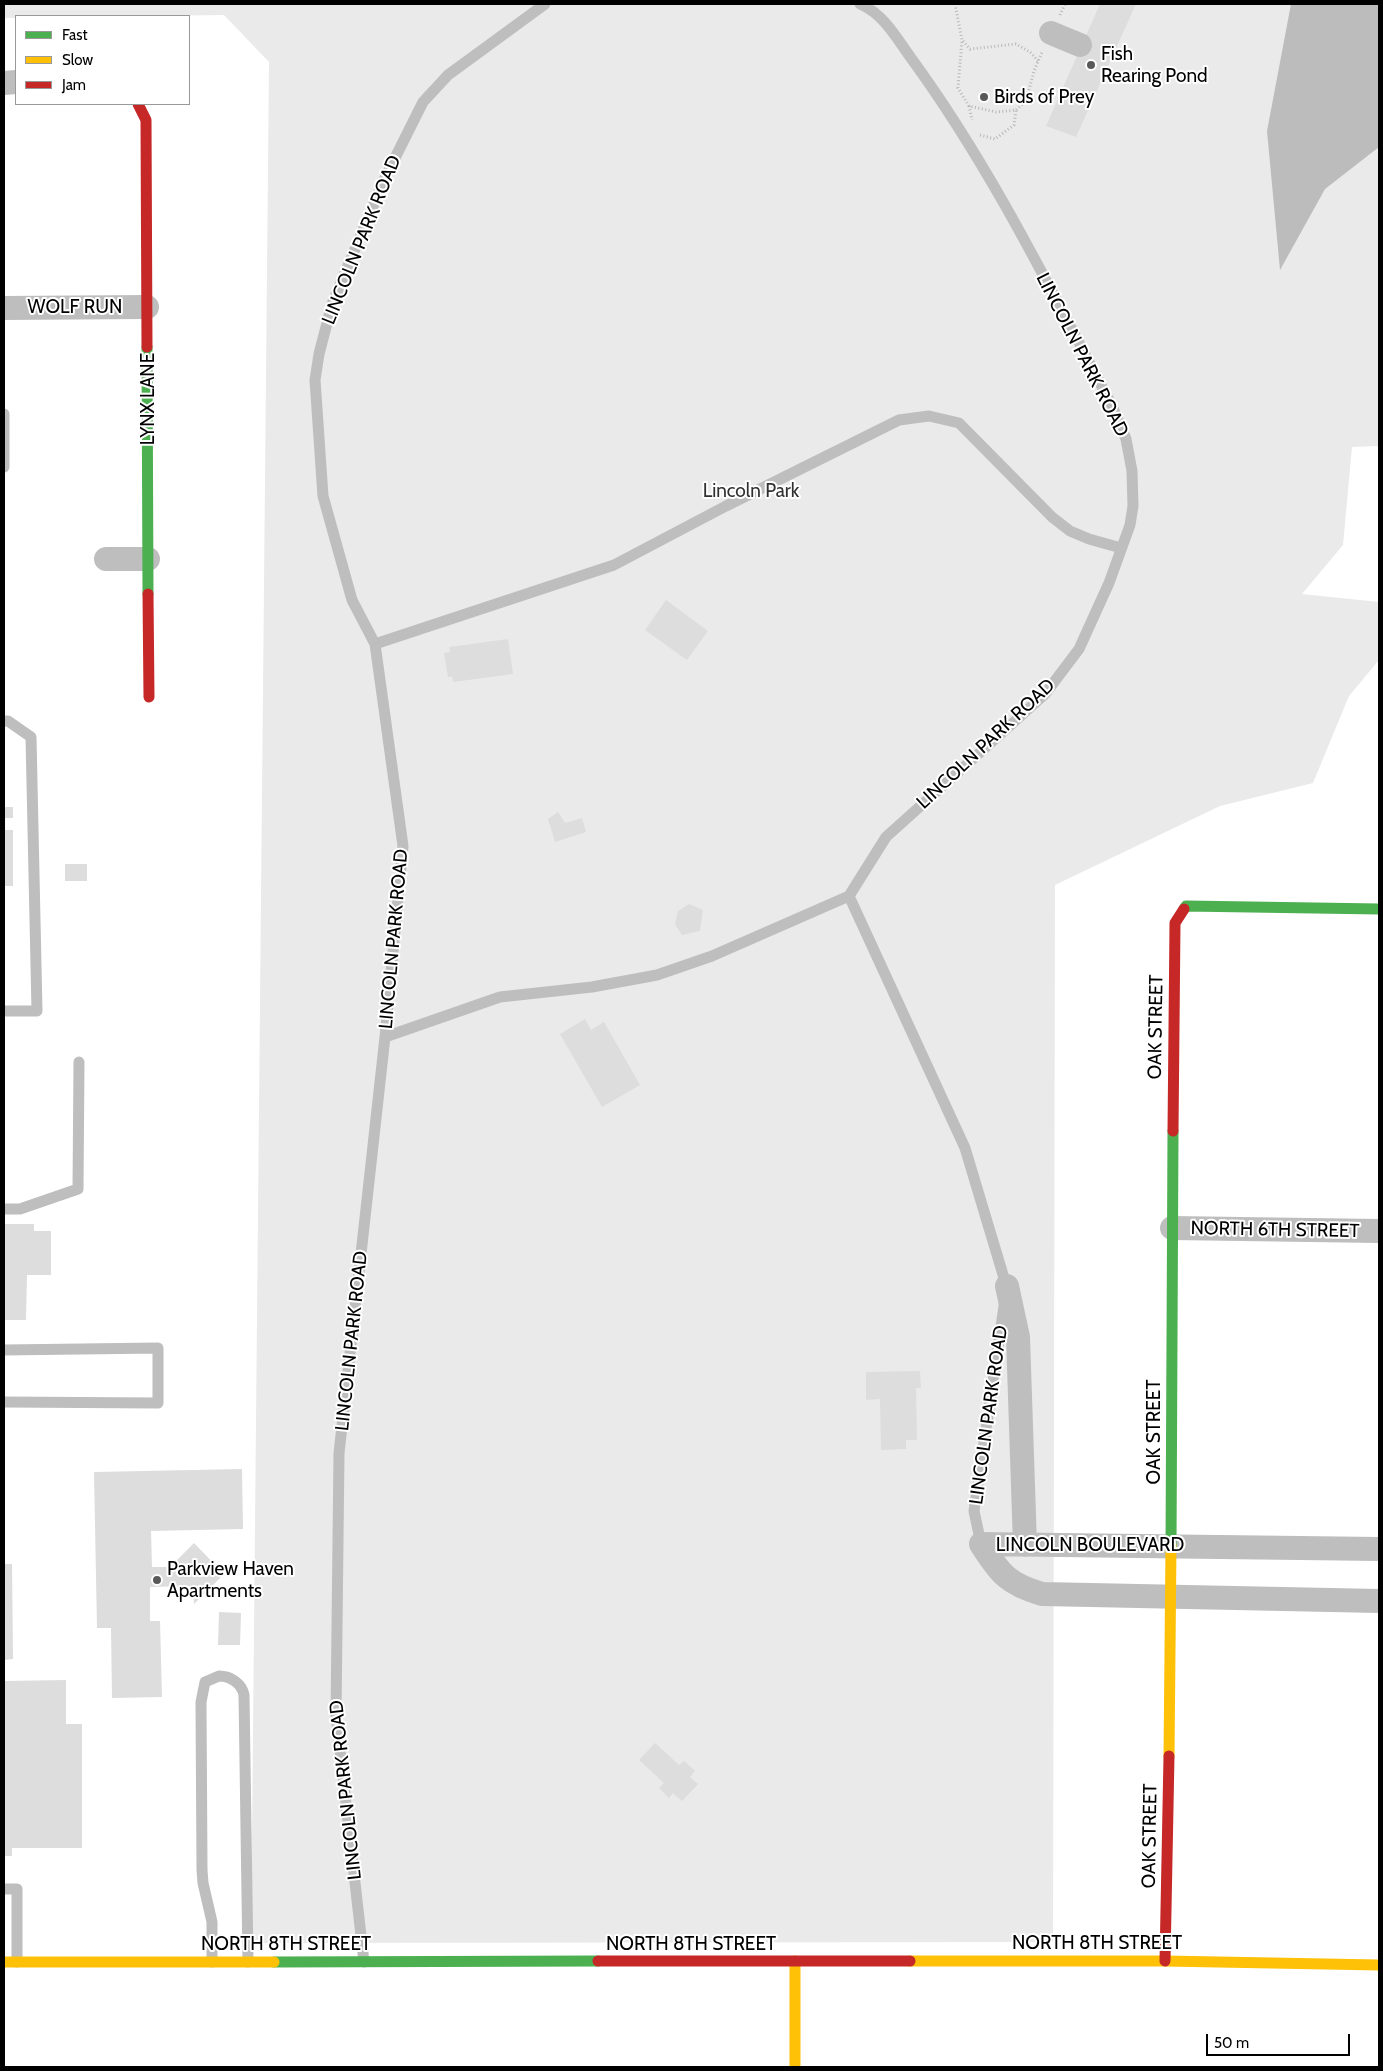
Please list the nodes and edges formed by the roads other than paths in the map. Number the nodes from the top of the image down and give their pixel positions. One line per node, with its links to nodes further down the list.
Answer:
1 (545, 4): 13 (lane, LINCOLN PARK ROAD)
2 (860, 4): 10 (lane, LINCOLN PARK ROAD)
3 (1051, 33): 4 (street)
4 (1080, 45)
5 (138, 105): 6 (street, LYNX LANE)
6 (147, 307): 7 (street, WOLF RUN); 12 (street, LYNX LANE)
7 (4, 308)
8 (4, 414): 9 (lane)
9 (4, 467)
10 (1121, 548): 13 (lane); 16 (lane, LINCOLN PARK ROAD)
11 (106, 560): 12 (street)
12 (148, 560): 14 (street, LYNX LANE)
13 (375, 644): 19 (lane, LINCOLN PARK ROAD)
14 (149, 697)
15 (4, 721): 18 (lane)
16 (849, 896): 19 (lane); 24 (lane, LINCOLN PARK ROAD)
17 (1379, 909): 22 (street, OAK STREET)
18 (4, 1011)
19 (385, 1037): 40 (lane, LINCOLN PARK ROAD)
20 (79, 1062): 21 (lane)
21 (4, 1209)
22 (1172, 1228): 23 (street, NORTH 6TH STREET); 29 (street, OAK STREET)
23 (1379, 1231)
24 (1007, 1286): 27 (lane, LINCOLN PARK ROAD); 28 (street, LINCOLN PARK ROAD)
25 (4, 1350): 26 (lane)
26 (4, 1402)
27 (981, 1544): 28 (street, LINCOLN BOULEVARD); 31 (street, LINCOLN BOULEVARD)
28 (1025, 1545): 29 (street, LINCOLN BOULEVARD)
29 (1172, 1546): 30 (street, LINCOLN BOULEVARD); 31 (street, OAK STREET)
30 (1379, 1549)
31 (1172, 1597): 32 (street, LINCOLN BOULEVARD); 35 (street, OAK STREET)
32 (1379, 1601)
33 (4, 1889): 37 (lane)
34 (795, 1961): 35 (street, NORTH 8TH STREET); 40 (street, NORTH 8TH STREET); 42 (street)
35 (1165, 1961): 41 (street, NORTH 8TH STREET)
36 (4, 1962): 37 (street, NORTH 8TH STREET)
37 (17, 1962): 38 (street, NORTH 8TH STREET)
38 (212, 1962): 39 (street, NORTH 8TH STREET); 39 (lane)
39 (248, 1962): 40 (street, NORTH 8TH STREET)
40 (364, 1962)
41 (1379, 1965)
42 (795, 2067)

